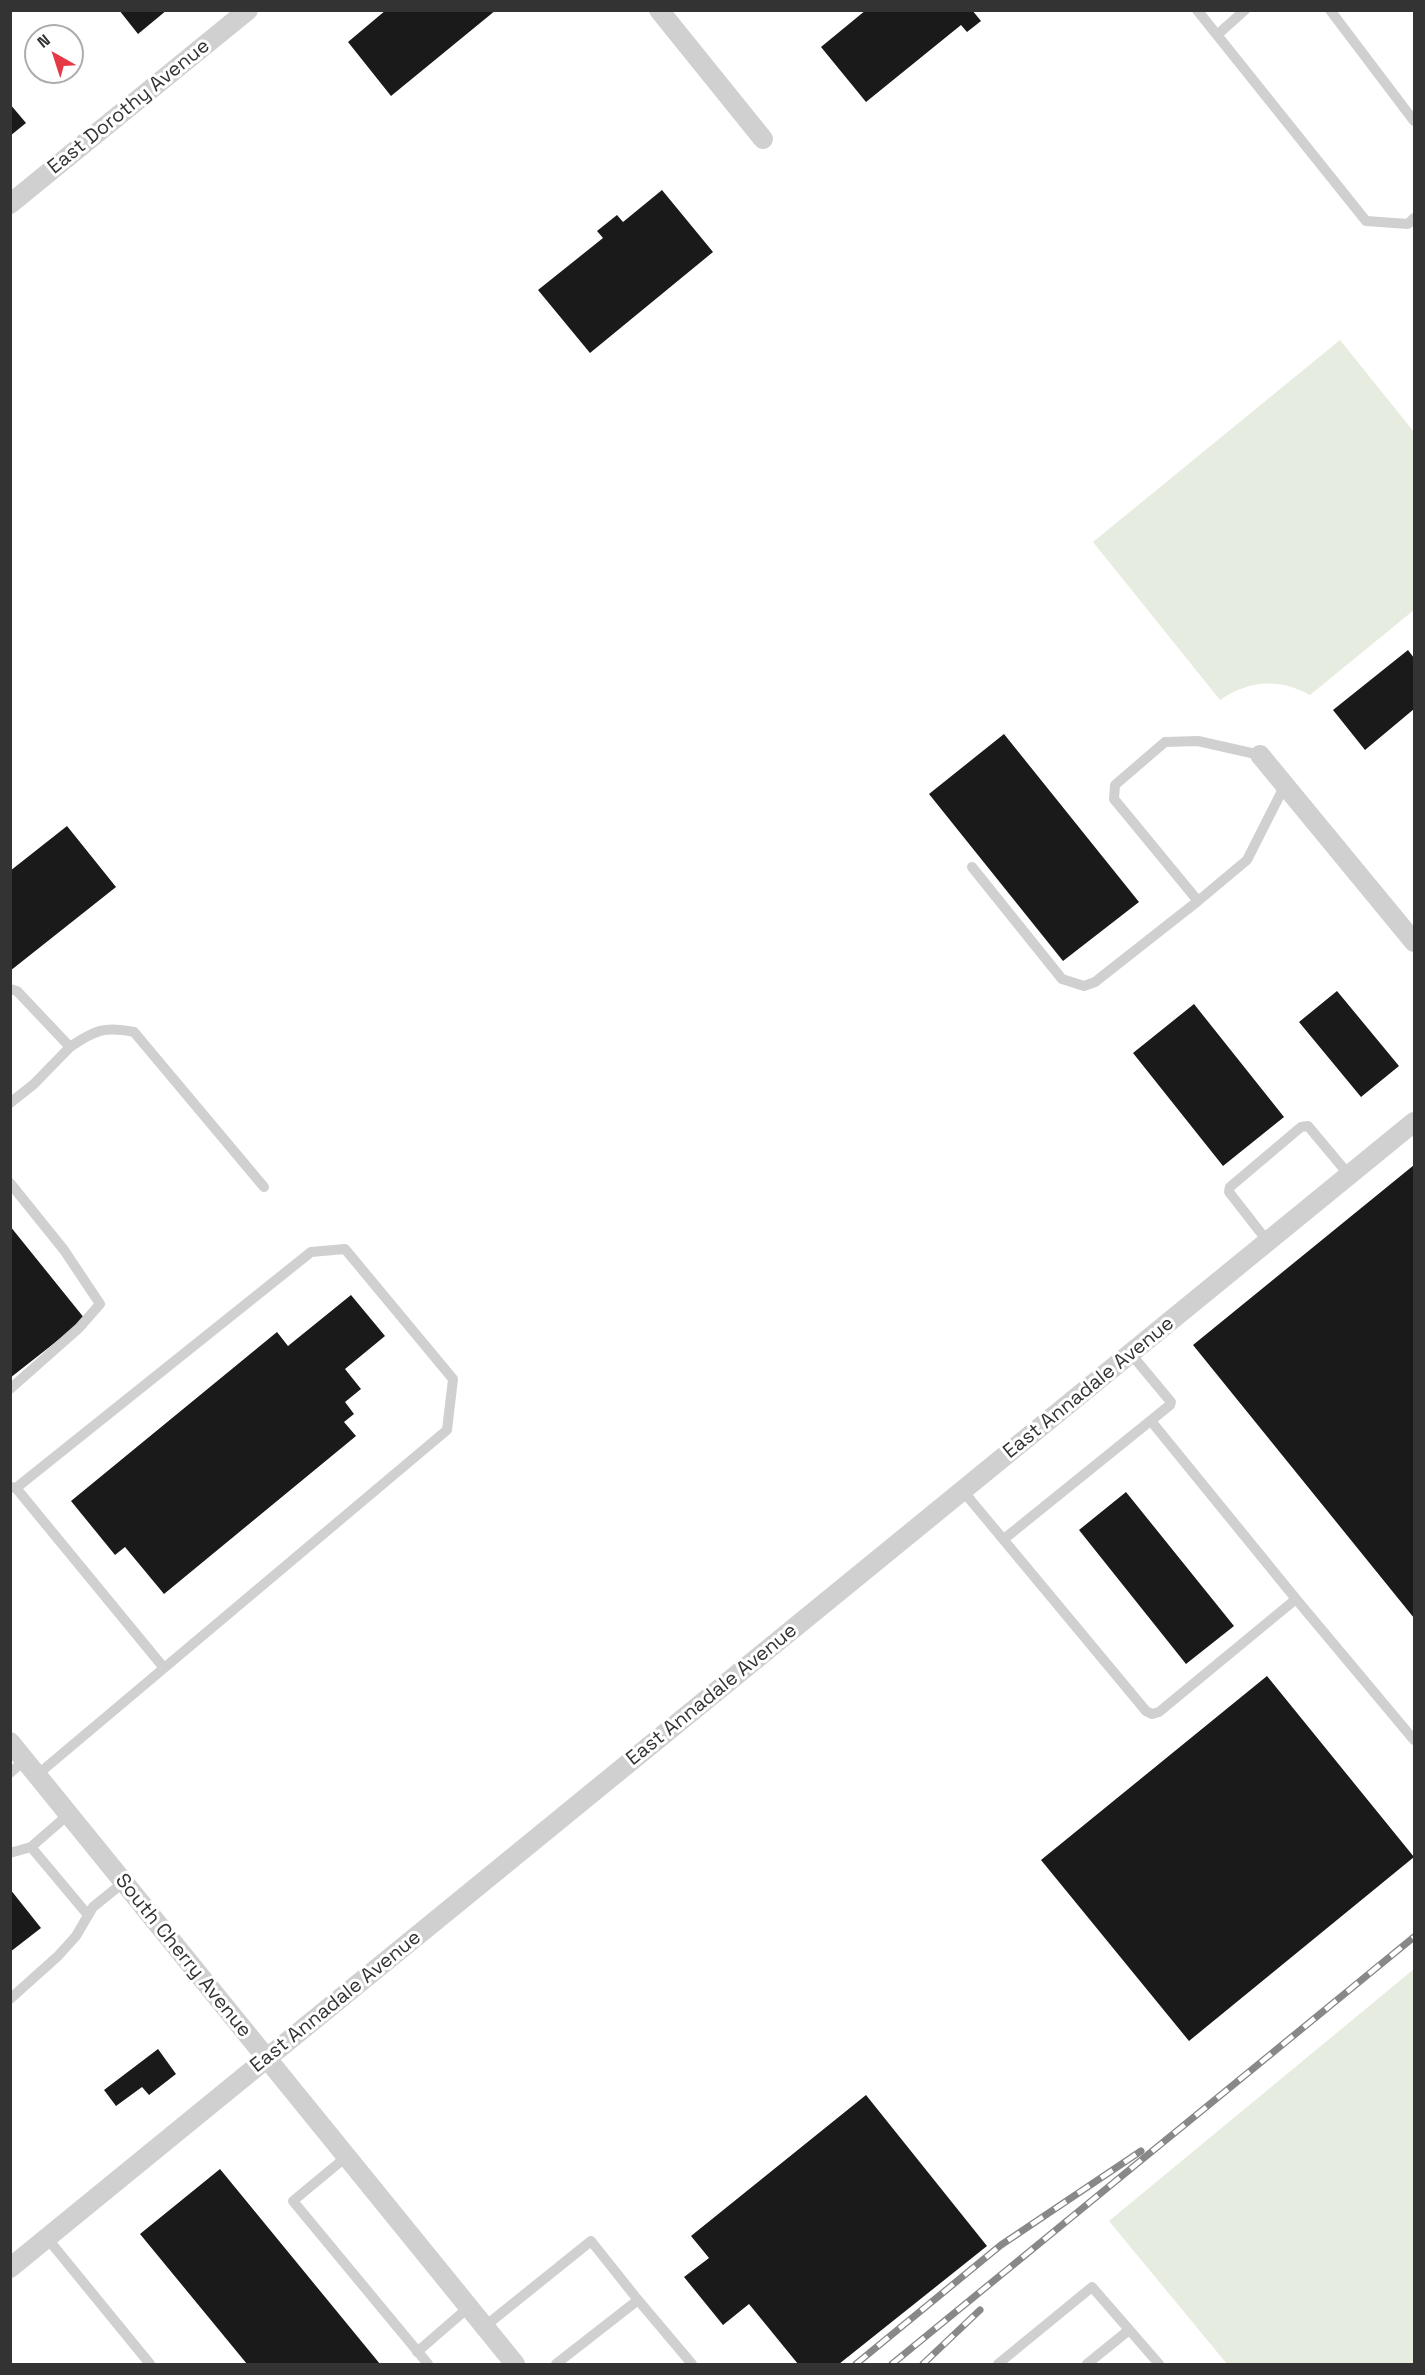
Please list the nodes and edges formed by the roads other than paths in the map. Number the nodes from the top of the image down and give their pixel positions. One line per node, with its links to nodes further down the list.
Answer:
1 (248, 10): 9 (street, East Dorothy Avenue)
2 (659, 10): 8 (street)
3 (1197, 10): 6 (lane)
4 (1245, 10): 6 (lane)
5 (1330, 10): 7 (lane)
6 (1217, 35): 10 (lane)
7 (1414, 121)
8 (763, 139)
9 (10, 204)
10 (1414, 218)
11 (1260, 755): 12 (street); 14 (lane)
12 (1286, 785): 14 (lane); 15 (street)
13 (972, 867): 14 (lane)
14 (1198, 901)
15 (1414, 942)
16 (10, 989): 17 (lane)
17 (70, 1047): 18 (lane); 22 (lane)
18 (10, 1103)
19 (1414, 1122): 20 (street, East Annadale Avenue)
20 (1349, 1175): 23 (street, East Annadale Avenue); 23 (lane)
21 (10, 1184): 25 (lane)
22 (264, 1187)
23 (1268, 1242): 24 (street, East Annadale Avenue)
24 (1131, 1354): 26 (lane); 28 (street, East Annadale Avenue)
25 (10, 1389)
26 (1151, 1421): 29 (lane); 30 (lane)
27 (13, 1487): 31 (lane); 31 (lane)
28 (963, 1491): 29 (lane); 41 (street, East Annadale Avenue)
29 (1004, 1539): 30 (lane)
30 (1296, 1599): 32 (lane)
31 (164, 1668): 34 (lane)
32 (1414, 1740)
33 (10, 1742): 34 (street, South Cherry Avenue)
34 (24, 1769): 35 (street, South Cherry Avenue)
35 (69, 1814): 36 (lane); 38 (street, South Cherry Avenue)
36 (31, 1847): 37 (lane); 39 (lane)
37 (10, 1853)
38 (124, 1882): 39 (lane); 41 (street, South Cherry Avenue)
39 (88, 1915): 40 (lane)
40 (10, 1999)
41 (266, 2059): 42 (street, South Cherry Avenue); 43 (street, East Annadale Avenue)
42 (346, 2157): 46 (street, South Cherry Avenue); 49 (lane)
43 (47, 2238): 44 (street, East Annadale Avenue); 50 (lane)
44 (10, 2268)
45 (638, 2300): 47 (lane); 53 (lane); 54 (lane)
46 (469, 2307): 47 (street, South Cherry Avenue); 49 (lane)
47 (484, 2327): 52 (street, South Cherry Avenue)
48 (1129, 2330): 55 (lane); 56 (lane); 57 (lane)
49 (417, 2352): 51 (lane)
50 (150, 2364)
51 (428, 2364)
52 (515, 2364)
53 (556, 2364)
54 (692, 2364)
55 (998, 2364)
56 (1088, 2364)
57 (1159, 2364)

